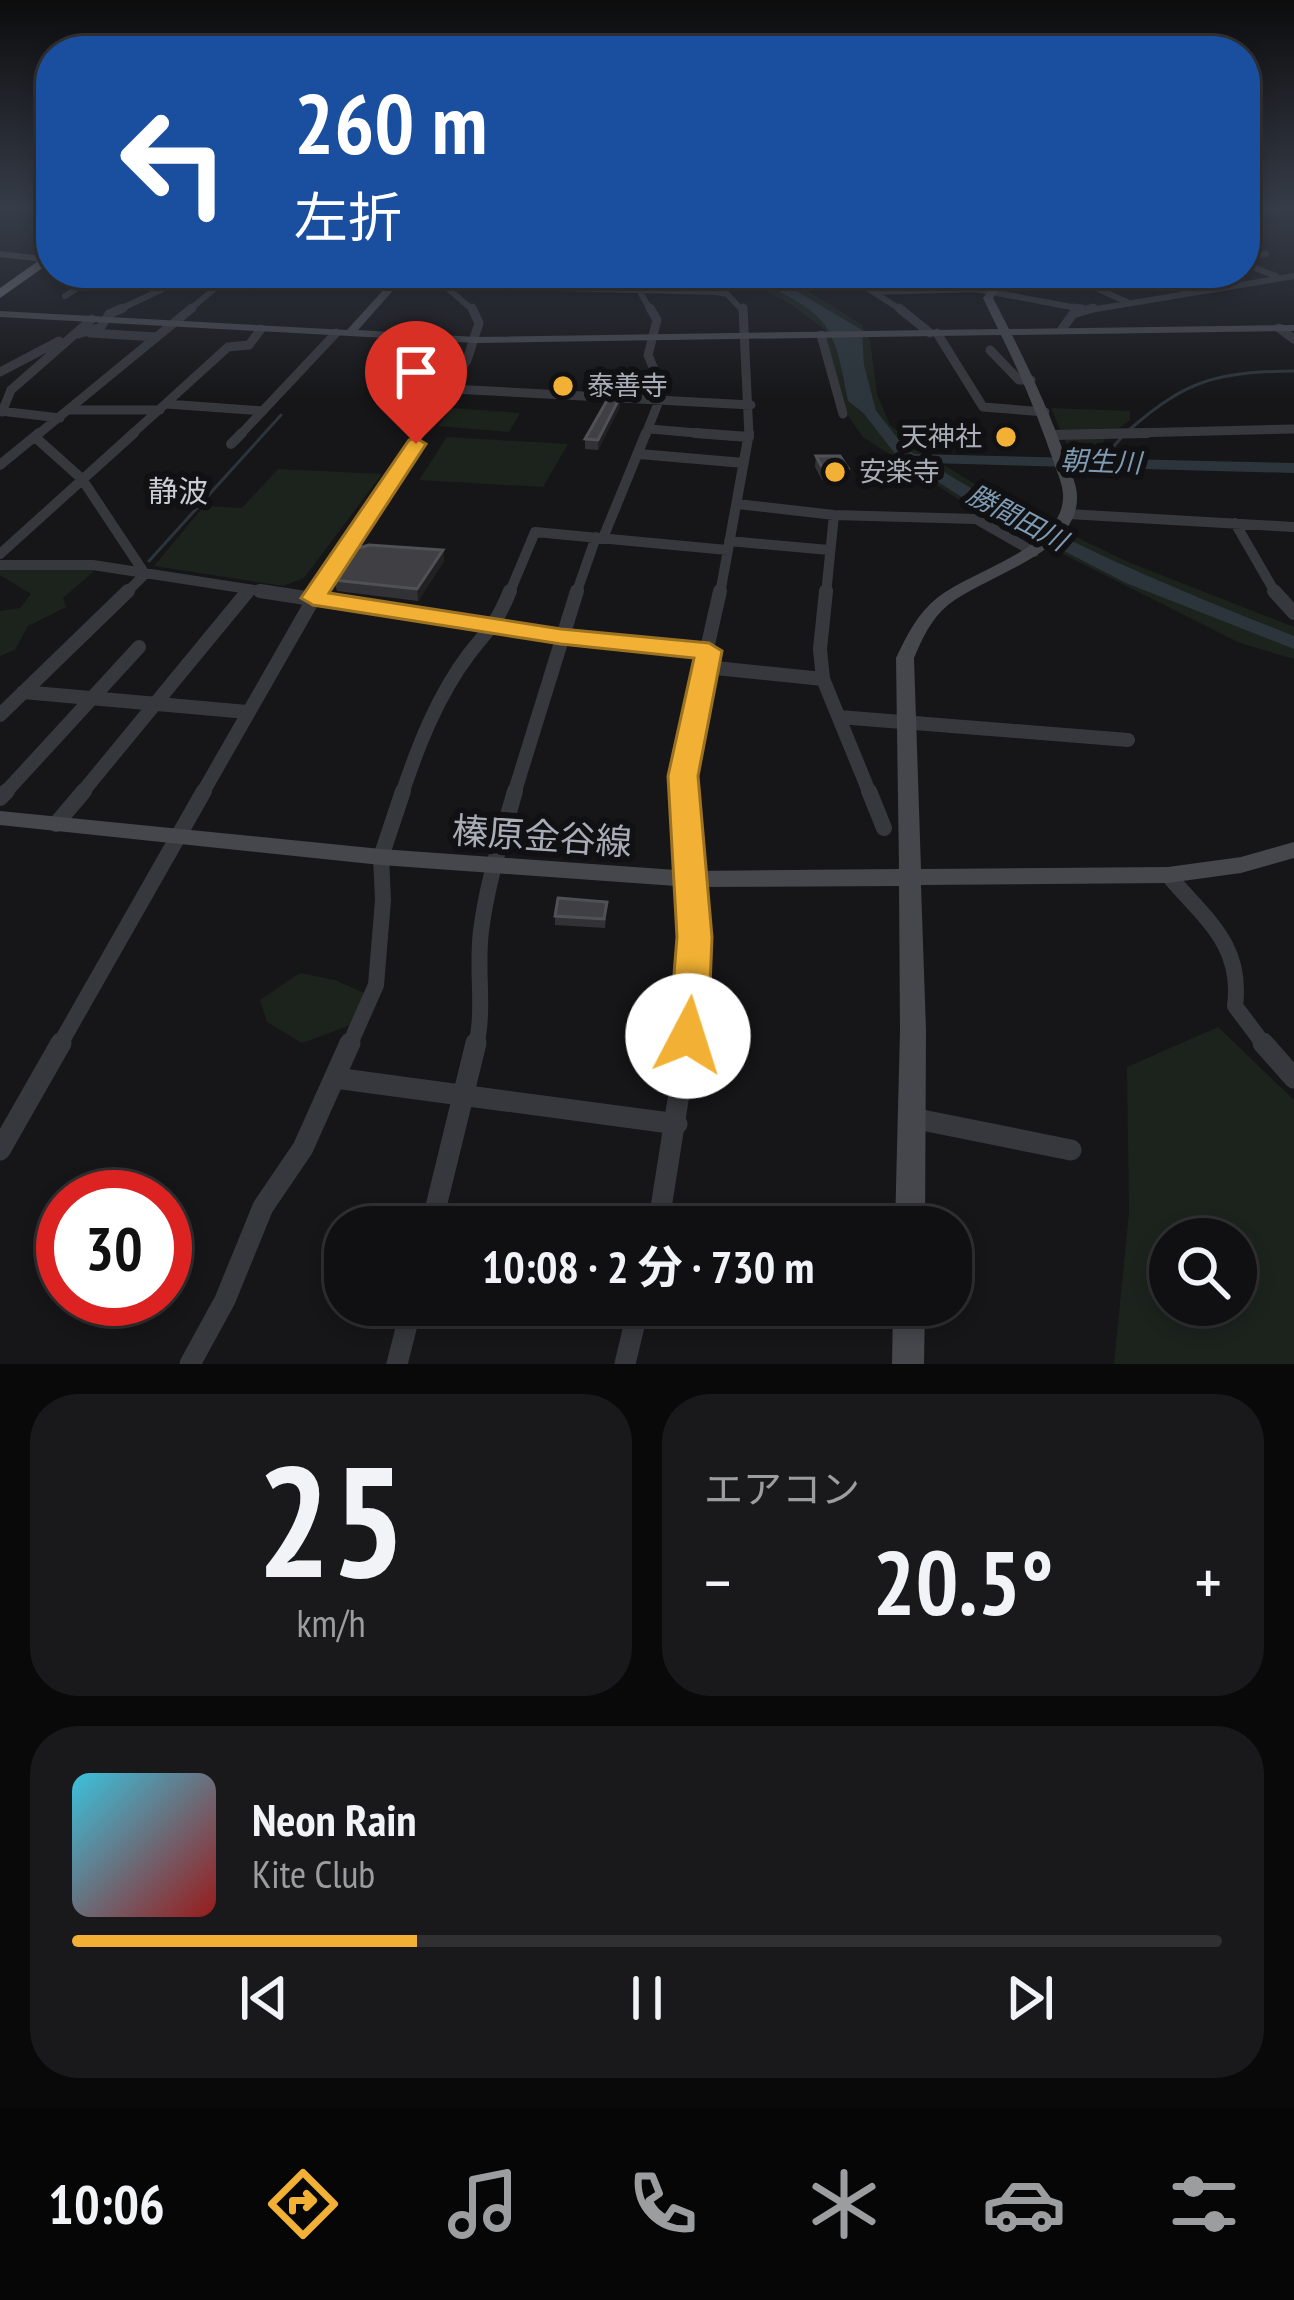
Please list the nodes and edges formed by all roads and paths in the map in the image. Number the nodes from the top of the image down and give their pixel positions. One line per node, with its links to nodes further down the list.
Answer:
1 (28, 274): 23 (highway)
2 (1272, 274): 4 (street)
3 (1294, 276): 4 (street)
4 (1281, 278): 5 (street)
5 (1260, 281)
6 (78, 288): 24 (street)
7 (158, 288): 28 (street)
8 (216, 288): 29 (street)
9 (388, 288): 37 (main road)
10 (454, 288): 43 (street)
11 (622, 288): 18 (street)
12 (716, 288): 20 (street)
13 (867, 288): 21 (street)
14 (995, 288): 19 (main road)
15 (1097, 288): 25 (street)
16 (1179, 288): 22 (street)
17 (1214, 288): 22 (street)
18 (638, 290): 20 (street); 41 (street)
19 (990, 291): 21 (street); 26 (street); 34 (main road)
20 (716, 292): 39 (street)
21 (873, 292): 35 (street)
22 (1189, 292): 25 (street)
23 (0, 294)
24 (65, 296)
25 (1127, 302): 26 (street)
26 (1086, 310): 33 (street)
27 (0, 314): 28 (main road)
28 (98, 320): 29 (main road); 36 (street)
29 (176, 324): 32 (main road); 40 (street)
30 (1279, 328): 31 (main road); 33 (main road); 42 (street)
31 (1294, 328)
32 (262, 329): 37 (main road); 50 (street)
33 (1062, 329): 34 (main road)
34 (1005, 332): 35 (main road); 46 (main road)
35 (934, 333): 38 (main road); 53 (street)
36 (78, 334): 40 (street); 45 (street); 51 (street)
37 (342, 334): 43 (main road); 52 (street)
38 (821, 335): 39 (main road); 55 (street)
39 (746, 336): 41 (main road); 49 (street)
40 (157, 337): 54 (street)
41 (653, 338): 43 (main road); 48 (street)
42 (1294, 339)
43 (476, 340): 47 (street)
44 (990, 350): 46 (street)
45 (0, 372)
46 (1030, 380): 53 (main road)
47 (452, 389): 48 (street); 79 (street)
48 (662, 400): 49 (street); 56 (street)
49 (751, 405): 60 (street)
50 (163, 407): 52 (street); 54 (street); 65 (street)
51 (1, 411): 54 (street)
52 (263, 411): 61 (street)
53 (1045, 412): 58 (main road)
54 (65, 414): 59 (street)
55 (843, 414)
56 (650, 429): 60 (street); 62 (street)
57 (1294, 429): 58 (street)
58 (1052, 435): 68 (main road)
59 (34, 437): 64 (street); 65 (street)
60 (749, 437): 63 (street)
61 (231, 444)
62 (639, 454): 63 (street); 71 (street)
63 (744, 463): 66 (street)
64 (0, 465)
65 (82, 479): 75 (street); 77 (street)
66 (737, 504): 67 (street); 72 (street)
67 (834, 515): 73 (street); 74 (street)
68 (1067, 516): 69 (street); 74 (main road)
69 (1235, 523): 70 (street); 80 (street)
70 (1294, 527)
71 (599, 538): 72 (street); 81 (street); 82 (street)
72 (728, 546): 73 (street); 84 (street)
73 (829, 550): 85 (street)
74 (1036, 550): 92 (main road)
75 (0, 554)
76 (0, 565): 77 (street)
77 (145, 574): 78 (street); 86 (street)
78 (249, 590): 79 (street); 88 (street)
79 (313, 598): 81 (street); 89 (street)
80 (1294, 614)
81 (495, 627): 82 (street); 100 (street)
82 (561, 636): 84 (street); 101 (street)
83 (139, 647): 87 (street)
84 (707, 659): 85 (street); 103 (street)
85 (823, 679): 91 (street)
86 (23, 692): 87 (street); 90 (street)
87 (93, 698): 88 (street); 94 (street)
88 (152, 703): 89 (street); 96 (street)
89 (247, 712): 98 (street)
90 (0, 716)
91 (839, 717): 92 (street); 97 (street)
92 (905, 723): 93 (street); 104 (main road)
93 (1128, 740)
94 (0, 798)
95 (0, 818): 96 (main road, 榛原金谷線)
96 (56, 824): 98 (main road, 榛原金谷線)
97 (884, 828)
98 (175, 837): 100 (main road, 榛原金谷線); 110 (street)
99 (1294, 850): 102 (main road, 榛原金谷線)
100 (381, 857): 101 (main road, 榛原金谷線); 105 (street)
101 (493, 866): 103 (main road, 榛原金谷線); 107 (street)
102 (1168, 875): 104 (main road, 榛原金谷線); 106 (street)
103 (690, 879): 104 (main road, 榛原金谷線); 109 (street)
104 (911, 880): 108 (main road)
105 (335, 1078): 107 (street); 118 (street)
106 (1294, 1078)
107 (464, 1096): 109 (street); 112 (street)
108 (912, 1118): 111 (street); 114 (main road)
109 (676, 1124): 113 (street)
110 (0, 1150)
111 (1071, 1150)
112 (436, 1206)
113 (662, 1206)
114 (910, 1206)
115 (407, 1326): 119 (street)
116 (634, 1326): 120 (street)
117 (909, 1326): 121 (main road)
118 (190, 1364)
119 (397, 1364)
120 (625, 1364)
121 (908, 1364)

